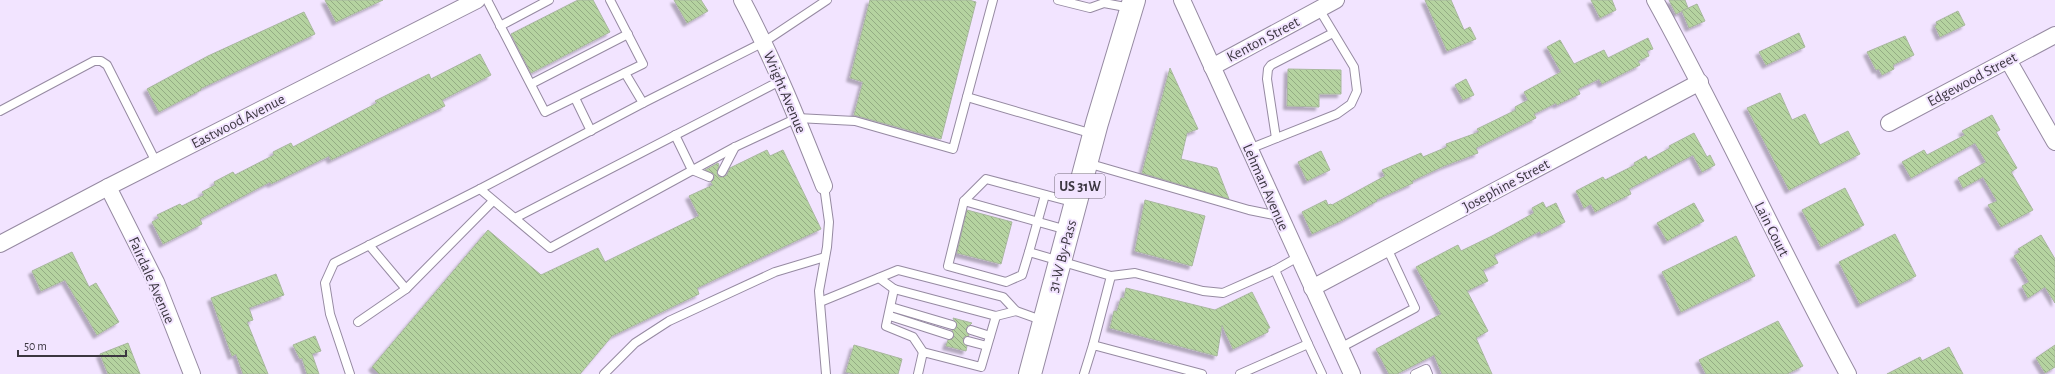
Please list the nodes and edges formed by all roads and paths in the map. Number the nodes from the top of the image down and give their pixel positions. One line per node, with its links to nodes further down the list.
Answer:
1 (477, 0): 38 (street, Eastwood Avenue)
2 (487, 0): 14 (lane)
3 (549, 0): 14 (lane)
4 (610, 0): 16 (lane)
5 (742, 0): 18 (street, Wright Avenue)
6 (827, 0): 18 (lane)
7 (993, 0): 25 (lane)
8 (1058, 0): 12 (lane)
9 (1182, 0): 20 (street, Lehman Avenue)
10 (1336, 0): 13 (street, Kenton Street)
11 (1655, 0): 23 (street, Lain Court)
12 (1132, 4): 32 (main road, 31-W By-Pass / US 31W)
13 (1319, 9): 15 (lane); 20 (street, Kenton Street)
14 (500, 26): 24 (lane)
15 (1333, 33): 34 (lane); 34 (lane)
16 (628, 34): 21 (lane); 24 (lane)
17 (2055, 35): 19 (street, Edgewood Street)
18 (764, 42): 22 (street, Wright Avenue); 27 (lane)
19 (2008, 60): 30 (street, Edgewood Street); 35 (street)
20 (1212, 66): 37 (street, Lehman Avenue)
21 (625, 73): 26 (lane); 27 (lane)
22 (780, 81): 29 (street, Wright Avenue); 33 (lane)
23 (1700, 82): 56 (street, Josephine Street); 99 (street, Lain Court)
24 (531, 84): 26 (lane)
25 (967, 97): 29 (lane); 32 (lane)
26 (574, 98): 31 (lane)
27 (643, 103): 31 (lane)
28 (0, 111): 38 (lane)
29 (797, 118): 36 (lane); 43 (street, Wright Avenue)
30 (1889, 123)
31 (591, 131): 45 (lane)
32 (1094, 134): 39 (main road, 31-W By-Pass / US 31W)
33 (675, 135): 40 (lane); 51 (lane)
34 (1276, 138): 37 (lane)
35 (2055, 142)
36 (735, 148): 40 (lane); 41 (lane)
37 (1249, 150): 50 (street, Lehman Avenue)
38 (156, 162): 44 (street, Eastwood Avenue)
39 (1086, 163): 49 (main road, 31-W By-Pass / US 31W); 50 (lane)
40 (692, 170): 42 (lane); 51 (lane)
41 (722, 172)
42 (709, 177)
43 (824, 186): 58 (lane)
44 (108, 187): 54 (street, Eastwood Avenue); 86 (street, Fairdale Avenue)
45 (480, 189): 47 (lane); 55 (lane)
46 (1045, 195): 48 (lane); 49 (lane); 52 (lane)
47 (493, 201): 51 (lane); 66 (lane)
48 (964, 201): 52 (lane); 64 (lane)
49 (1076, 203): 53 (main road, 31-W By-Pass / US 31W)
50 (1280, 216): 59 (street, Lehman Avenue)
51 (515, 218)
52 (1038, 222): 53 (lane); 57 (lane)
53 (1068, 231): 60 (main road, 31-W By-Pass / US 31W)
54 (0, 244)
55 (369, 245): 66 (lane); 87 (lane)
56 (1387, 248): 65 (street, Josephine Street); 84 (lane)
57 (1029, 252): 60 (lane); 64 (lane)
58 (825, 257): 69 (lane); 88 (lane)
59 (1298, 257): 61 (lane); 65 (street, Lehman Avenue)
60 (1060, 261): 62 (lane); 74 (main road, 31-W By-Pass / US 31W)
61 (1275, 270): 62 (lane); 81 (lane)
62 (1111, 276): 82 (lane)
63 (879, 278): 67 (lane); 68 (lane); 69 (lane)
64 (1006, 282): 68 (lane)
65 (1312, 288): 84 (street, Lehman Avenue)
66 (406, 289): 75 (lane)
67 (894, 289): 70 (lane); 73 (lane)
68 (1003, 297): 71 (lane)
69 (820, 302): 89 (lane)
70 (891, 307): 72 (lane); 76 (lane)
71 (1016, 311): 73 (lane); 74 (lane)
72 (890, 316): 78 (lane); 85 (lane)
73 (996, 316): 79 (lane)
74 (1044, 321): 91 (main road, 31-W By-Pass / US 31W)
75 (358, 322)
76 (952, 325)
77 (971, 330): 79 (lane)
78 (949, 335)
79 (990, 336): 83 (lane)
80 (968, 341): 83 (lane)
81 (1308, 344): 94 (lane); 95 (lane)
82 (1093, 345): 92 (lane); 93 (lane)
83 (987, 346): 85 (lane)
84 (1340, 348): 96 (street, Lehman Avenue)
85 (923, 352): 90 (lane)
86 (192, 374)
87 (350, 374)
88 (604, 374)
89 (826, 374)
90 (918, 374)
91 (1030, 374)
92 (1084, 374)
93 (1202, 374)
94 (1240, 374)
95 (1322, 374)
96 (1352, 374)
97 (1415, 374): 98 (lane)
98 (1428, 374)
99 (1848, 374)

